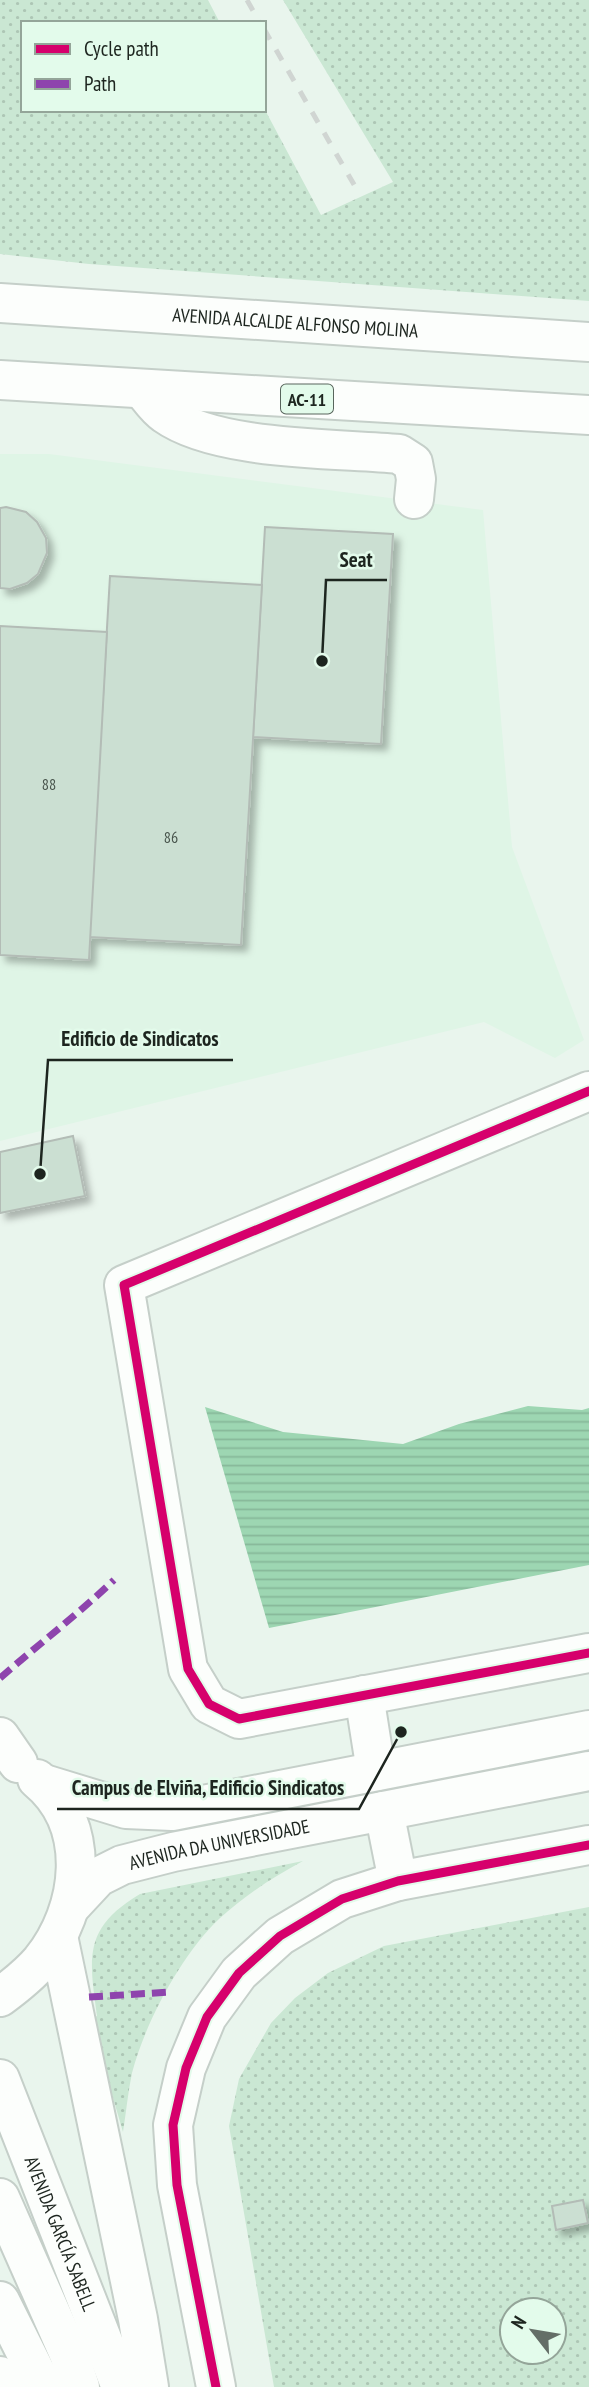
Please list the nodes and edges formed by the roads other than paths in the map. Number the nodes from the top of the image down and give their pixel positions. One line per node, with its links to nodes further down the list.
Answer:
1 (0, 303): 2 (main road, AVENIDA ALCALDE ALFONSO MOLINA)
2 (589, 342)
3 (8, 384): 4 (main road, AC-11)
4 (143, 390): 5 (main road, AC-11); 6 (main road)
5 (589, 415)
6 (414, 499)
7 (589, 1091): 9 (main road)
8 (589, 1653): 9 (main road)
9 (364, 1695): 12 (main road)
10 (589, 1730): 12 (main road)
11 (15, 1761): 12 (main road); 17 (main road)
12 (376, 1771)
13 (589, 1771): 14 (main road, AVENIDA DA UNIVERSIDADE)
14 (384, 1811): 16 (main road); 17 (main road, AVENIDA DA UNIVERSIDADE)
15 (589, 1845): 16 (main road)
16 (398, 1881): 28 (main road)
17 (64, 1921): 18 (main road, AVENIDA DA UNIVERSIDADE); 27 (main road)
18 (10, 1990)
19 (0, 2079): 26 (main road, AVENIDA GARCÍA SABELL)
20 (0, 2198): 25 (main road, AVENIDA GARCÍA SABELL)
21 (0, 2301): 24 (main road)
22 (0, 2376): 23 (main road)
23 (6, 2387)
24 (43, 2387)
25 (79, 2387)
26 (121, 2387)
27 (149, 2387)
28 (216, 2387)

